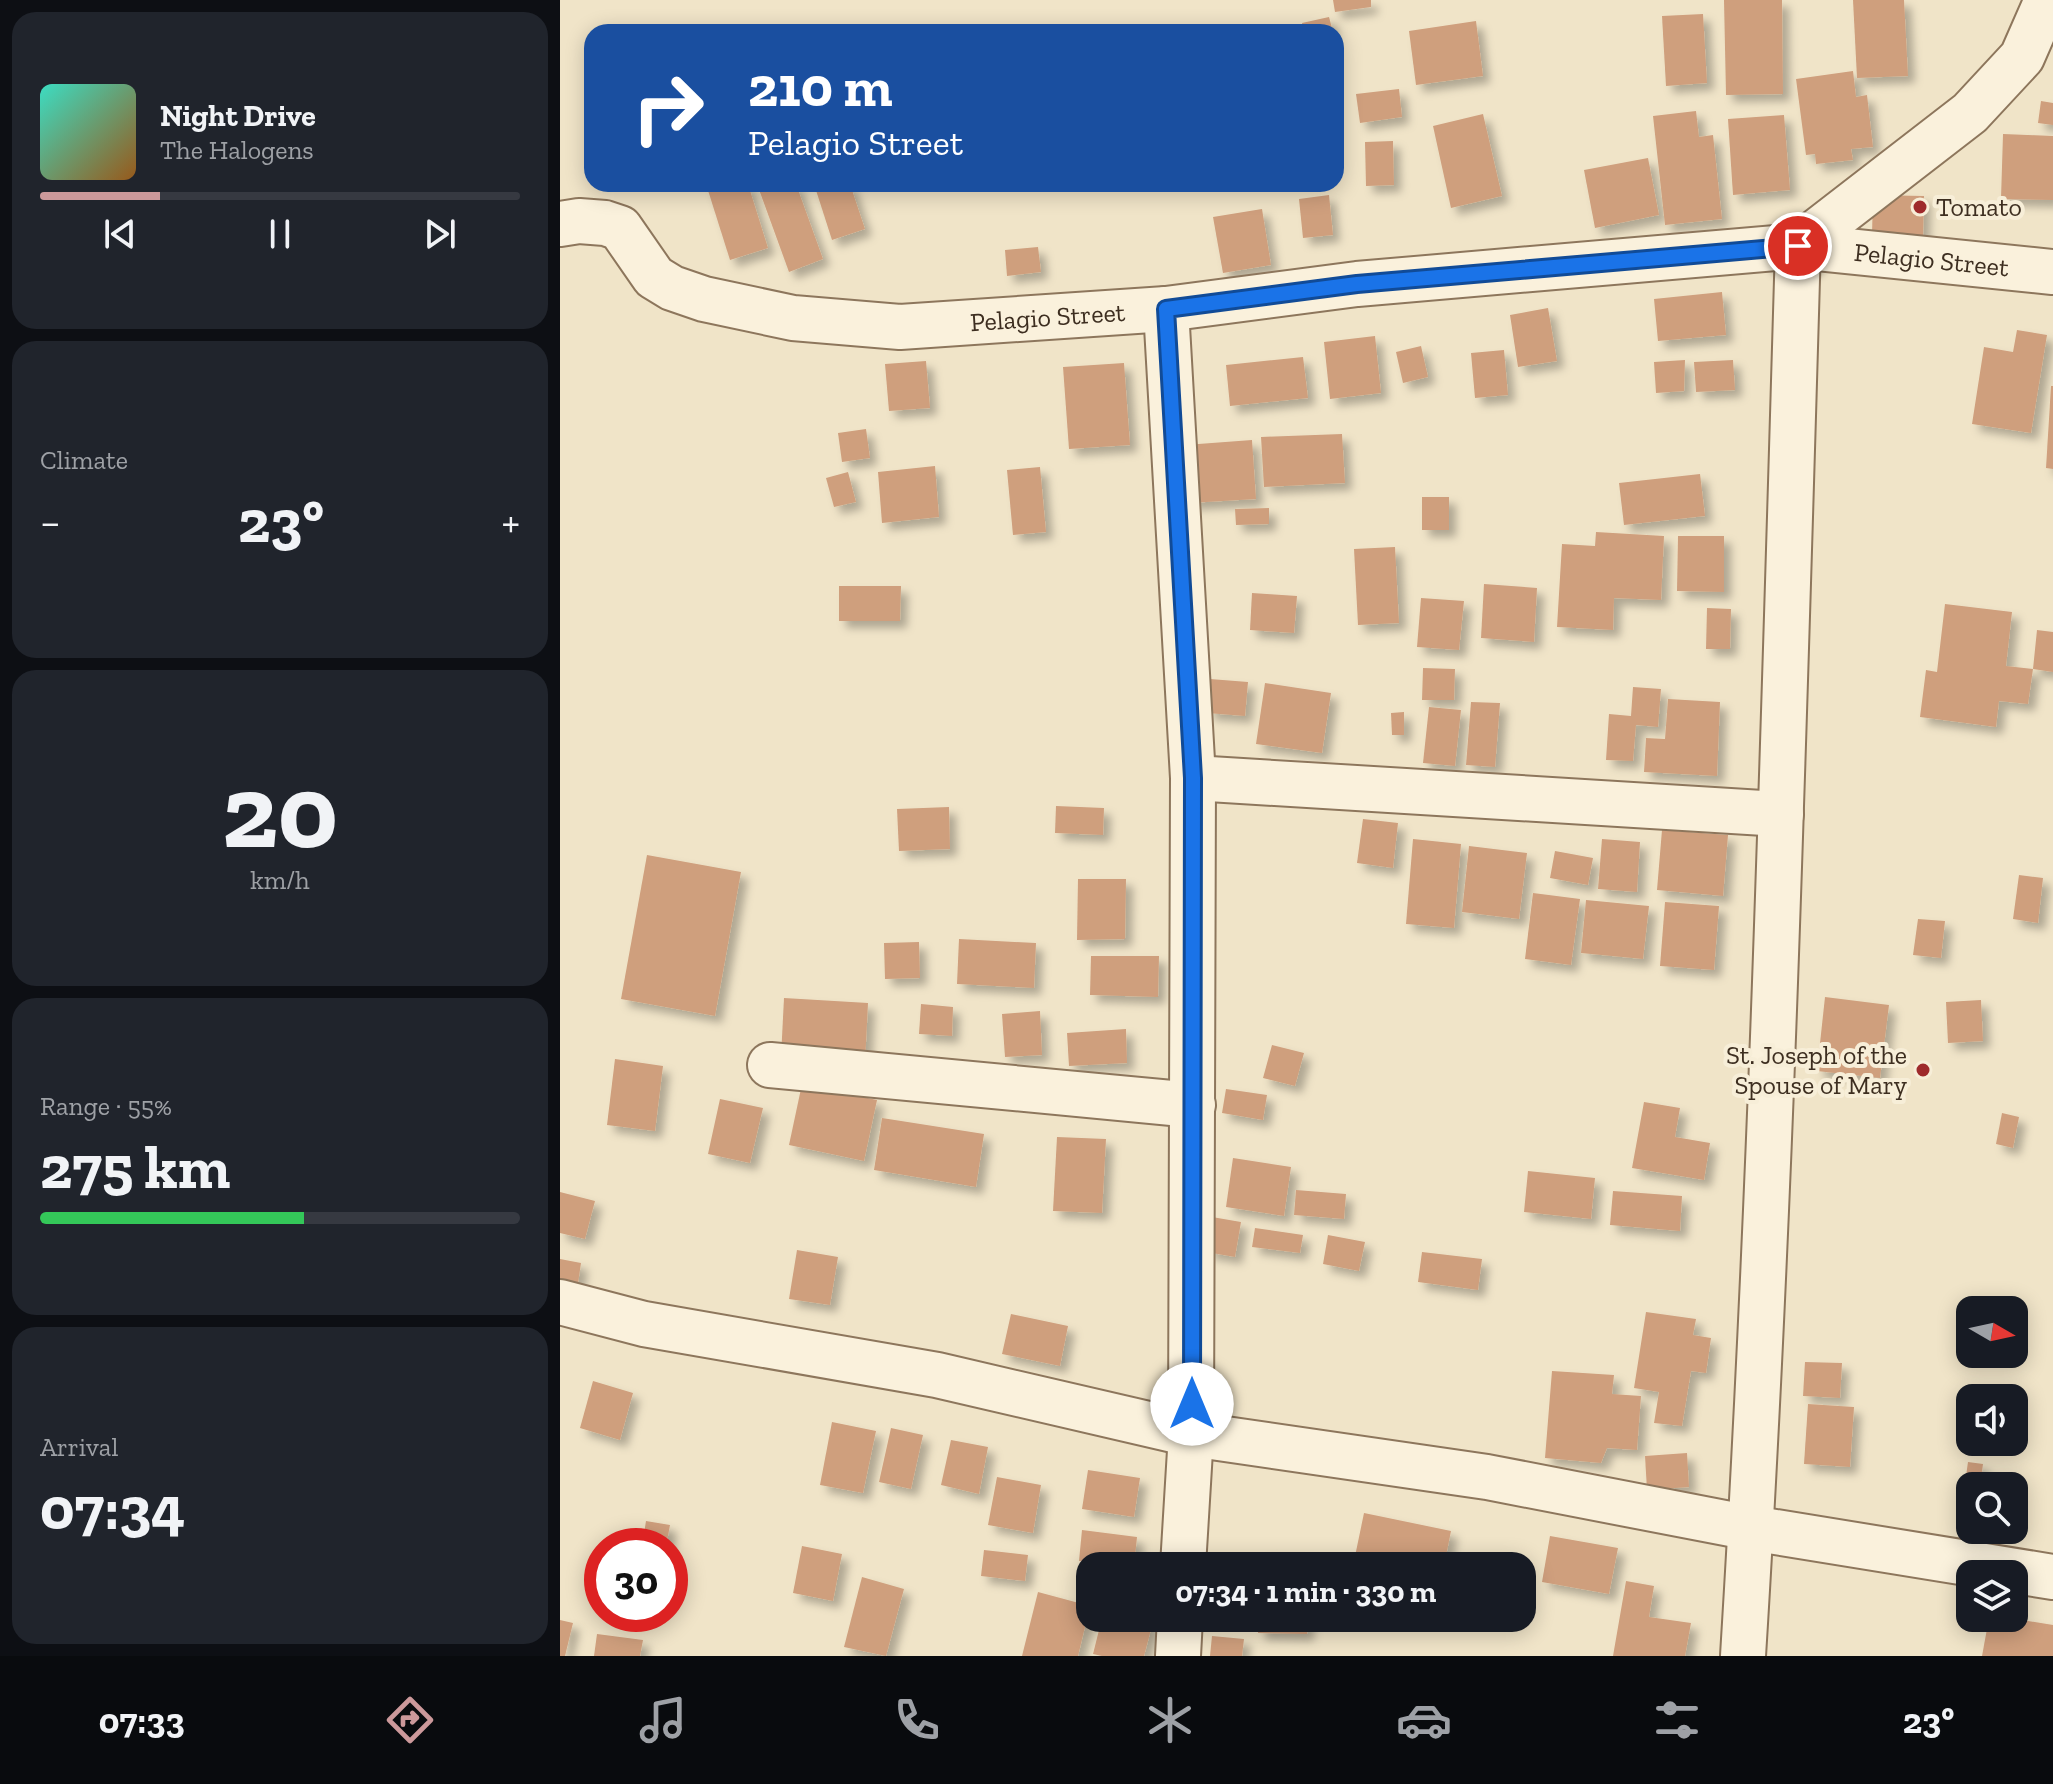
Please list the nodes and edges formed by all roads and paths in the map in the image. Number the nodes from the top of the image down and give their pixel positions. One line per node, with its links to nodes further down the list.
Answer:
1 (2047, 0): 3 (street)
2 (560, 224): 5 (street, Pelagio Street)
3 (1798, 246): 4 (street, Pelagio Street); 5 (street, Pelagio Street); 7 (street)
4 (2053, 272)
5 (1166, 309): 6 (street)
6 (1193, 778): 7 (street); 9 (street)
7 (1781, 814): 12 (street)
8 (770, 1065): 9 (street)
9 (1193, 1105): 11 (street)
10 (560, 1302): 11 (street)
11 (1191, 1434): 12 (street); 13 (street)
12 (1751, 1528): 14 (street); 17 (street)
13 (1184, 1552)
14 (2053, 1577)
15 (1179, 1632): 16 (street)
16 (1178, 1656)
17 (1743, 1656)

